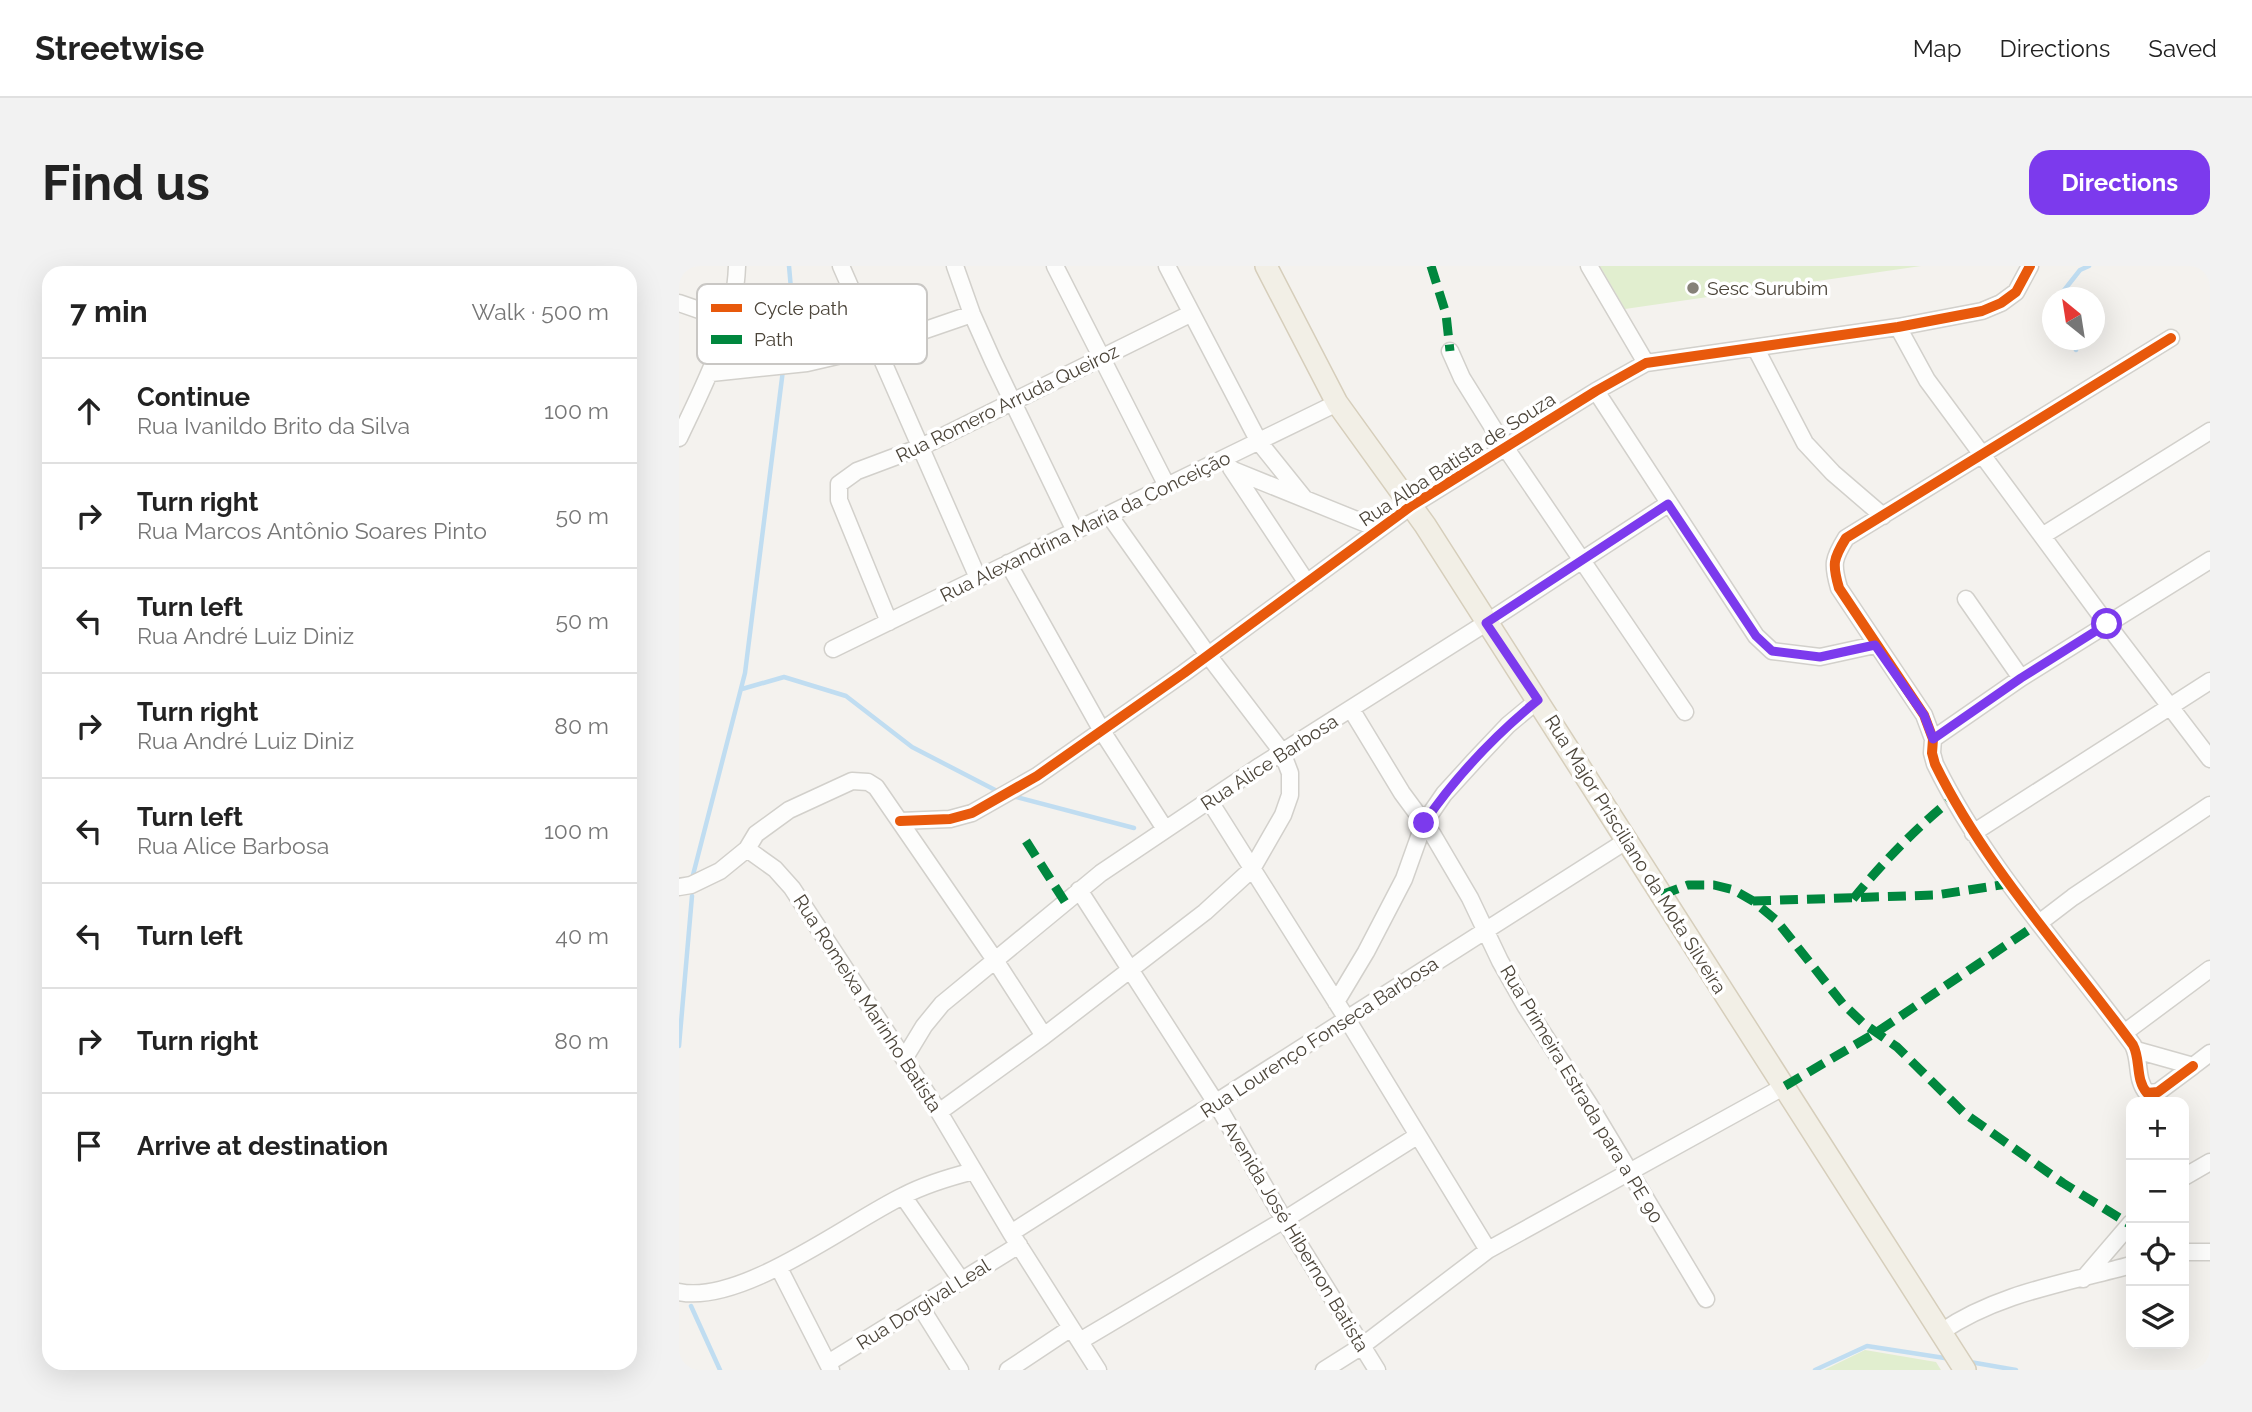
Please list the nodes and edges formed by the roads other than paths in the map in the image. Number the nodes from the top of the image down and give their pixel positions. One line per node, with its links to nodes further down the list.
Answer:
1 (737, 266): 9 (street)
2 (841, 266): 10 (street)
3 (954, 266): 13 (street)
4 (1055, 266): 20 (street)
5 (1167, 266): 14 (street)
6 (1266, 266): 27 (main road, Rua Major Prisciliano da Mota Silveira)
7 (1589, 266): 21 (street)
8 (2030, 266): 15 (street, Rua Alba Batista de Souza)
9 (737, 284)
10 (849, 284)
11 (679, 303): 12 (street)
12 (697, 309)
13 (972, 314): 16 (street); 28 (street)
14 (1190, 314): 20 (street, Rua Romero Arruda Queiroz); 31 (street)
15 (1898, 327): 18 (street, Rua Alba Batista de Souza); 34 (street)
16 (927, 329)
17 (2171, 338): 34 (street)
18 (1756, 349): 21 (street, Rua Alba Batista de Souza); 41 (street)
19 (1450, 351): 33 (street)
20 (1101, 358): 28 (street, Rua Romero Arruda Queiroz); 36 (street)
21 (1646, 363): 26 (street, Rua Alba Batista de Souza)
22 (714, 364): 25 (street)
23 (802, 364): 25 (street)
24 (884, 364): 32 (street)
25 (711, 373): 30 (street)
26 (1596, 391): 33 (street, Rua Alba Batista de Souza); 38 (street)
27 (1337, 403): 31 (street, Rua Alexandrina Maria da Conceição); 39 (main road, Rua Major Prisciliano da Mota Silveira)
28 (1014, 404): 32 (street, Rua Romero Arruda Queiroz); 43 (street)
29 (2210, 431): 44 (street)
30 (679, 438)
31 (1259, 442): 35 (street, Rua Alexandrina Maria da Conceição); 37 (street)
32 (922, 447): 48 (street); 51 (street, Rua Romero Arruda Queiroz)
33 (1505, 447): 39 (street, Rua Alba Batista de Souza); 45 (street)
34 (1982, 456): 41 (street); 44 (street)
35 (1229, 464): 36 (street, Rua Alexandrina Maria da Conceição); 37 (street); 49 (street)
36 (1167, 486): 40 (street, Rua Alexandrina Maria da Conceição)
37 (1304, 498): 42 (street)
38 (1668, 504): 45 (street, Rua Alice Barbosa); 54 (street)
39 (1411, 506): 42 (street, Rua Alba Batista de Souza); 52 (main road, Rua Major Prisciliano da Mota Silveira)
40 (1109, 514): 43 (street, Rua Alexandrina Maria da Conceição); 56 (street)
41 (1882, 516): 54 (street)
42 (1379, 529): 49 (street, Rua Alba Batista de Souza)
43 (1075, 531): 47 (street, Rua Alexandrina Maria da Conceição)
44 (2042, 536): 53 (street)
45 (1582, 559): 52 (street, Rua Alice Barbosa); 62 (street)
46 (2210, 560): 53 (street)
47 (1009, 563): 48 (street, Rua Alexandrina Maria da Conceição); 63 (street)
48 (978, 578): 51 (street, Rua Alexandrina Maria da Conceição)
49 (1307, 583): 56 (street, Rua Alba Batista de Souza)
50 (1966, 600): 57 (street)
51 (889, 622): 55 (street, Rua Alexandrina Maria da Conceição)
52 (1486, 623): 59 (main road, Rua Major Prisciliano da Mota Silveira); 61 (street, Rua Alice Barbosa)
53 (2107, 624): 57 (street); 60 (street)
54 (1875, 645): 64 (street)
55 (833, 649)
56 (1208, 655): 63 (street, Rua Alba Batista de Souza); 65 (street)
57 (2021, 678): 64 (street)
58 (2210, 681): 60 (street)
59 (1538, 700): 70 (street); 73 (main road, Rua Major Prisciliano da Mota Silveira)
60 (2169, 706): 66 (street); 72 (street)
61 (1351, 709): 65 (street, Rua Alice Barbosa); 70 (street, Rua Primeira Estrada para a PE 90)
62 (1685, 712)
63 (1102, 731): 69 (street, Rua Alba Batista de Souza); 71 (street)
64 (1933, 739): 72 (street)
65 (1282, 752): 67 (street, Rua Alice Barbosa); 75 (street)
66 (2210, 759)
67 (1209, 800): 71 (street, Rua Alice Barbosa); 75 (street)
68 (2210, 805): 78 (street)
69 (899, 821): 74 (street); 80 (street)
70 (1424, 823): 79 (street, Rua Primeira Estrada para a PE 90); 83 (street)
71 (1165, 829): 77 (street, Rua Alice Barbosa)
72 (1973, 833): 78 (street)
73 (1626, 841): 79 (street, Rua Lourenço Fonseca Barbosa); 91 (main road, Rua Major Prisciliano da Mota Silveira)
74 (747, 849): 76 (street); 89 (street, Rua Romeixa Marinho Batista)
75 (1252, 869): 82 (street); 83 (street)
76 (679, 887)
77 (1079, 890): 80 (street, Rua Alice Barbosa); 82 (street, Avenida José Hibernon Batista)
78 (2039, 923): 85 (street)
79 (1486, 930): 84 (street, Rua Lourenço Fonseca Barbosa); 97 (street, Rua Primeira Estrada para a PE 90)
80 (995, 960): 86 (street); 89 (street, Rua Alice Barbosa)
81 (2210, 969): 85 (street)
82 (1131, 970): 86 (street); 92 (street, Avenida José Hibernon Batista)
83 (1336, 1002): 84 (street)
84 (1347, 1019): 92 (street, Rua Lourenço Fonseca Barbosa); 94 (street)
85 (2124, 1033): 87 (street)
86 (1044, 1036): 93 (street)
87 (2136, 1050): 90 (street); 90 (street)
88 (2210, 1054): 90 (street)
89 (904, 1059): 93 (street, Rua Romeixa Marinho Batista)
90 (2193, 1066)
91 (1784, 1086): 97 (street); 114 (main road, Rua Major Prisciliano da Mota Silveira)
92 (1216, 1103): 100 (street, Avenida José Hibernon Batista); 102 (street, Rua Lourenço Fonseca Barbosa)
93 (939, 1112): 96 (street, Rua Romeixa Marinho Batista)
94 (1417, 1136): 100 (street); 103 (street)
95 (2210, 1162): 98 (street)
96 (974, 1171): 99 (street); 102 (street, Rua Romeixa Marinho Batista)
97 (1631, 1172): 103 (street); 111 (street, Rua Primeira Estrada para a PE 90)
98 (2189, 1174)
99 (903, 1196): 107 (street); 109 (street)
100 (1285, 1220): 113 (street); 115 (street, Avenida José Hibernon Batista)
101 (2126, 1229): 108 (street)
102 (1015, 1239): 109 (street, Rua Dorgival Leal); 113 (street, Rua Romeixa Marinho Batista)
103 (1489, 1250): 115 (street)
104 (2189, 1252): 105 (street)
105 (2210, 1252)
106 (2126, 1266): 108 (street)
107 (779, 1268): 110 (street); 116 (street)
108 (2083, 1279): 114 (street)
109 (961, 1280): 112 (street, Rua Dorgival Leal)
110 (679, 1292)
111 (1706, 1299)
112 (920, 1306): 116 (street, Rua Dorgival Leal); 118 (street)
113 (1075, 1334): 117 (street); 119 (street, Rua Romeixa Marinho Batista)
114 (1945, 1339): 122 (main road, Rua Major Prisciliano da Mota Silveira)
115 (1362, 1346): 120 (street); 121 (street, Avenida José Hibernon Batista)
116 (829, 1367)
117 (1010, 1369)
118 (960, 1370)
119 (1098, 1370)
120 (1324, 1370)
121 (1377, 1370)
122 (1965, 1370)

